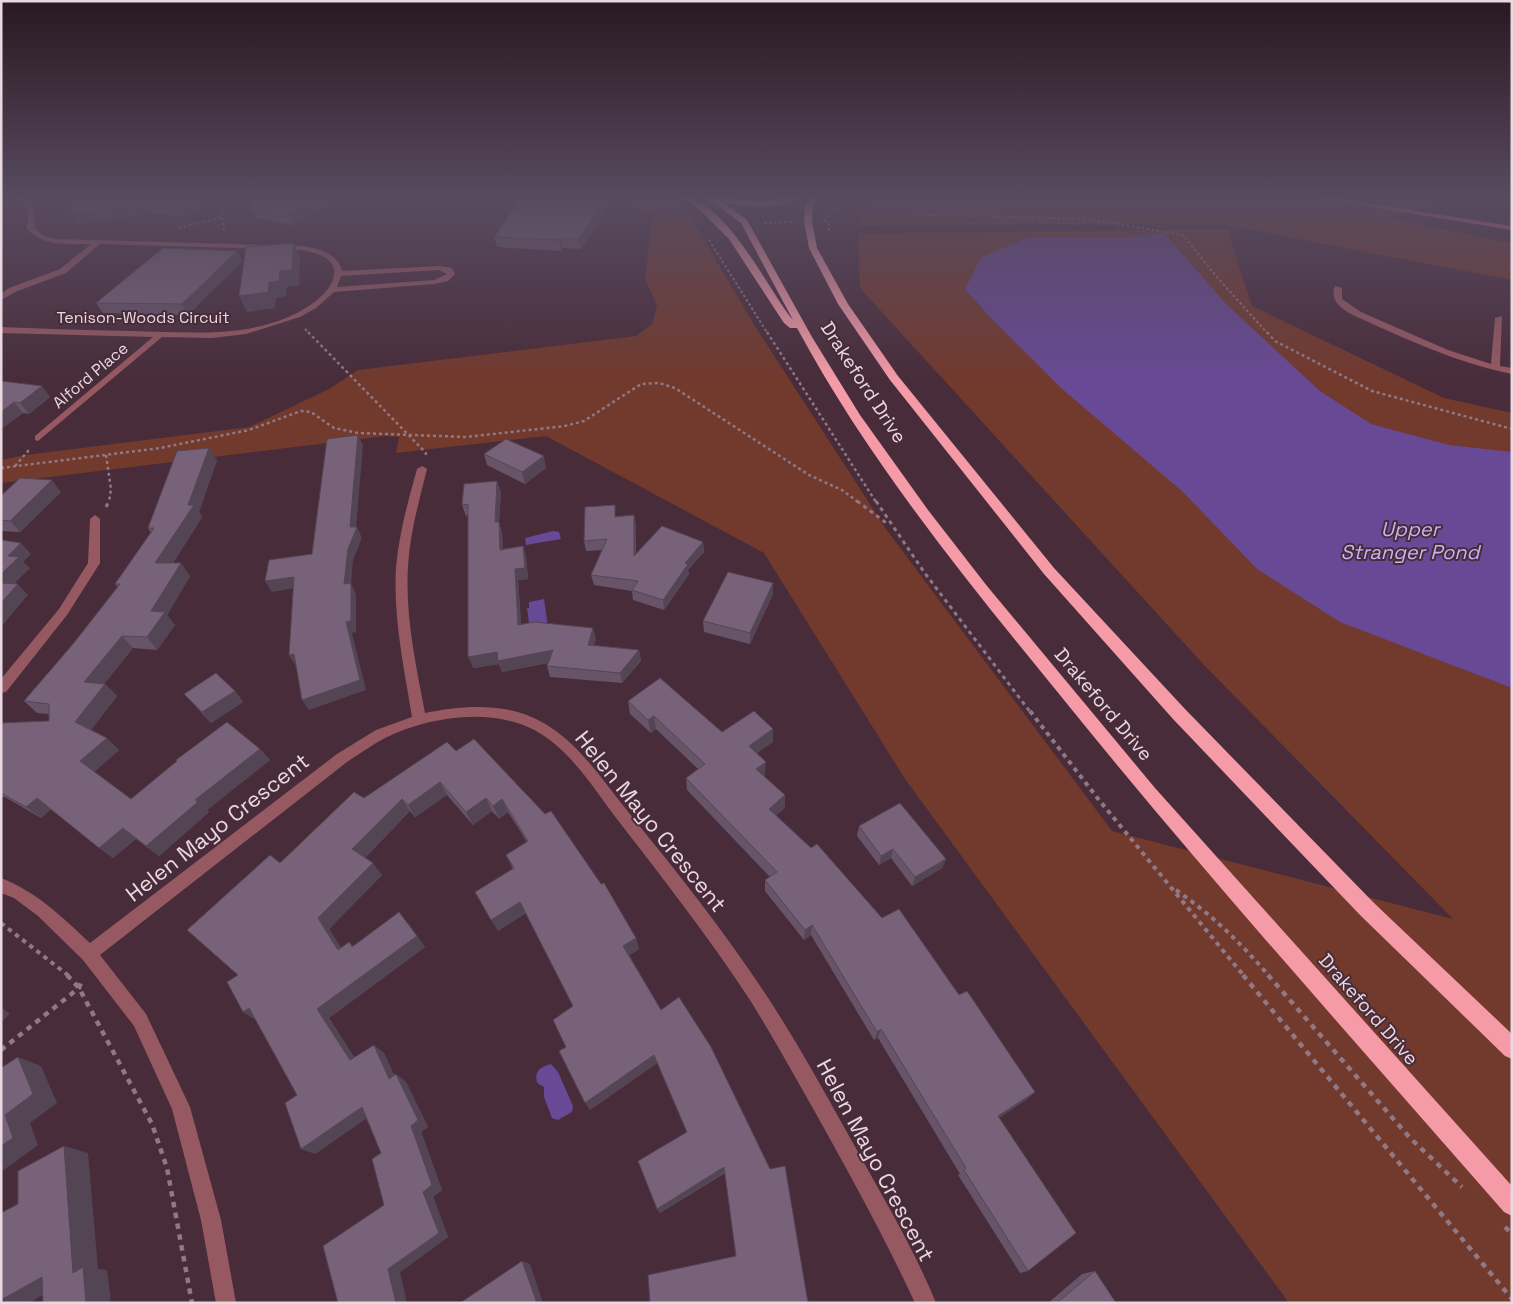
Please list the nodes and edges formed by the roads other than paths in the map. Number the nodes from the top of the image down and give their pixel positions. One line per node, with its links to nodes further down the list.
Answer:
1 (77, 259): 9 (street)
2 (332, 259): 6 (street)
3 (748, 259): 13 (highway)
4 (764, 259): 13 (highway, Drakeford Drive)
5 (819, 259): 23 (highway, Drakeford Drive)
6 (338, 274): 8 (street); 8 (street)
7 (1338, 288): 14 (street)
8 (333, 290): 12 (street, Tenison-Woods Circuit)
9 (1, 298)
10 (1499, 318): 14 (street)
11 (2, 331): 12 (street, Tenison-Woods Circuit)
12 (160, 335): 16 (street, Alford Place)
13 (807, 337): 24 (highway, Drakeford Drive)
14 (1495, 368): 15 (street)
15 (1512, 371)
16 (38, 438)
17 (422, 469): 20 (street)
18 (95, 520): 19 (street)
19 (1, 688)
20 (419, 719): 22 (street, Helen Mayo Crescent); 26 (street, Helen Mayo Crescent)
21 (1, 885): 22 (street)
22 (89, 954): 25 (street)
23 (1512, 1049)
24 (1512, 1204)
25 (226, 1303)
26 (926, 1303)

